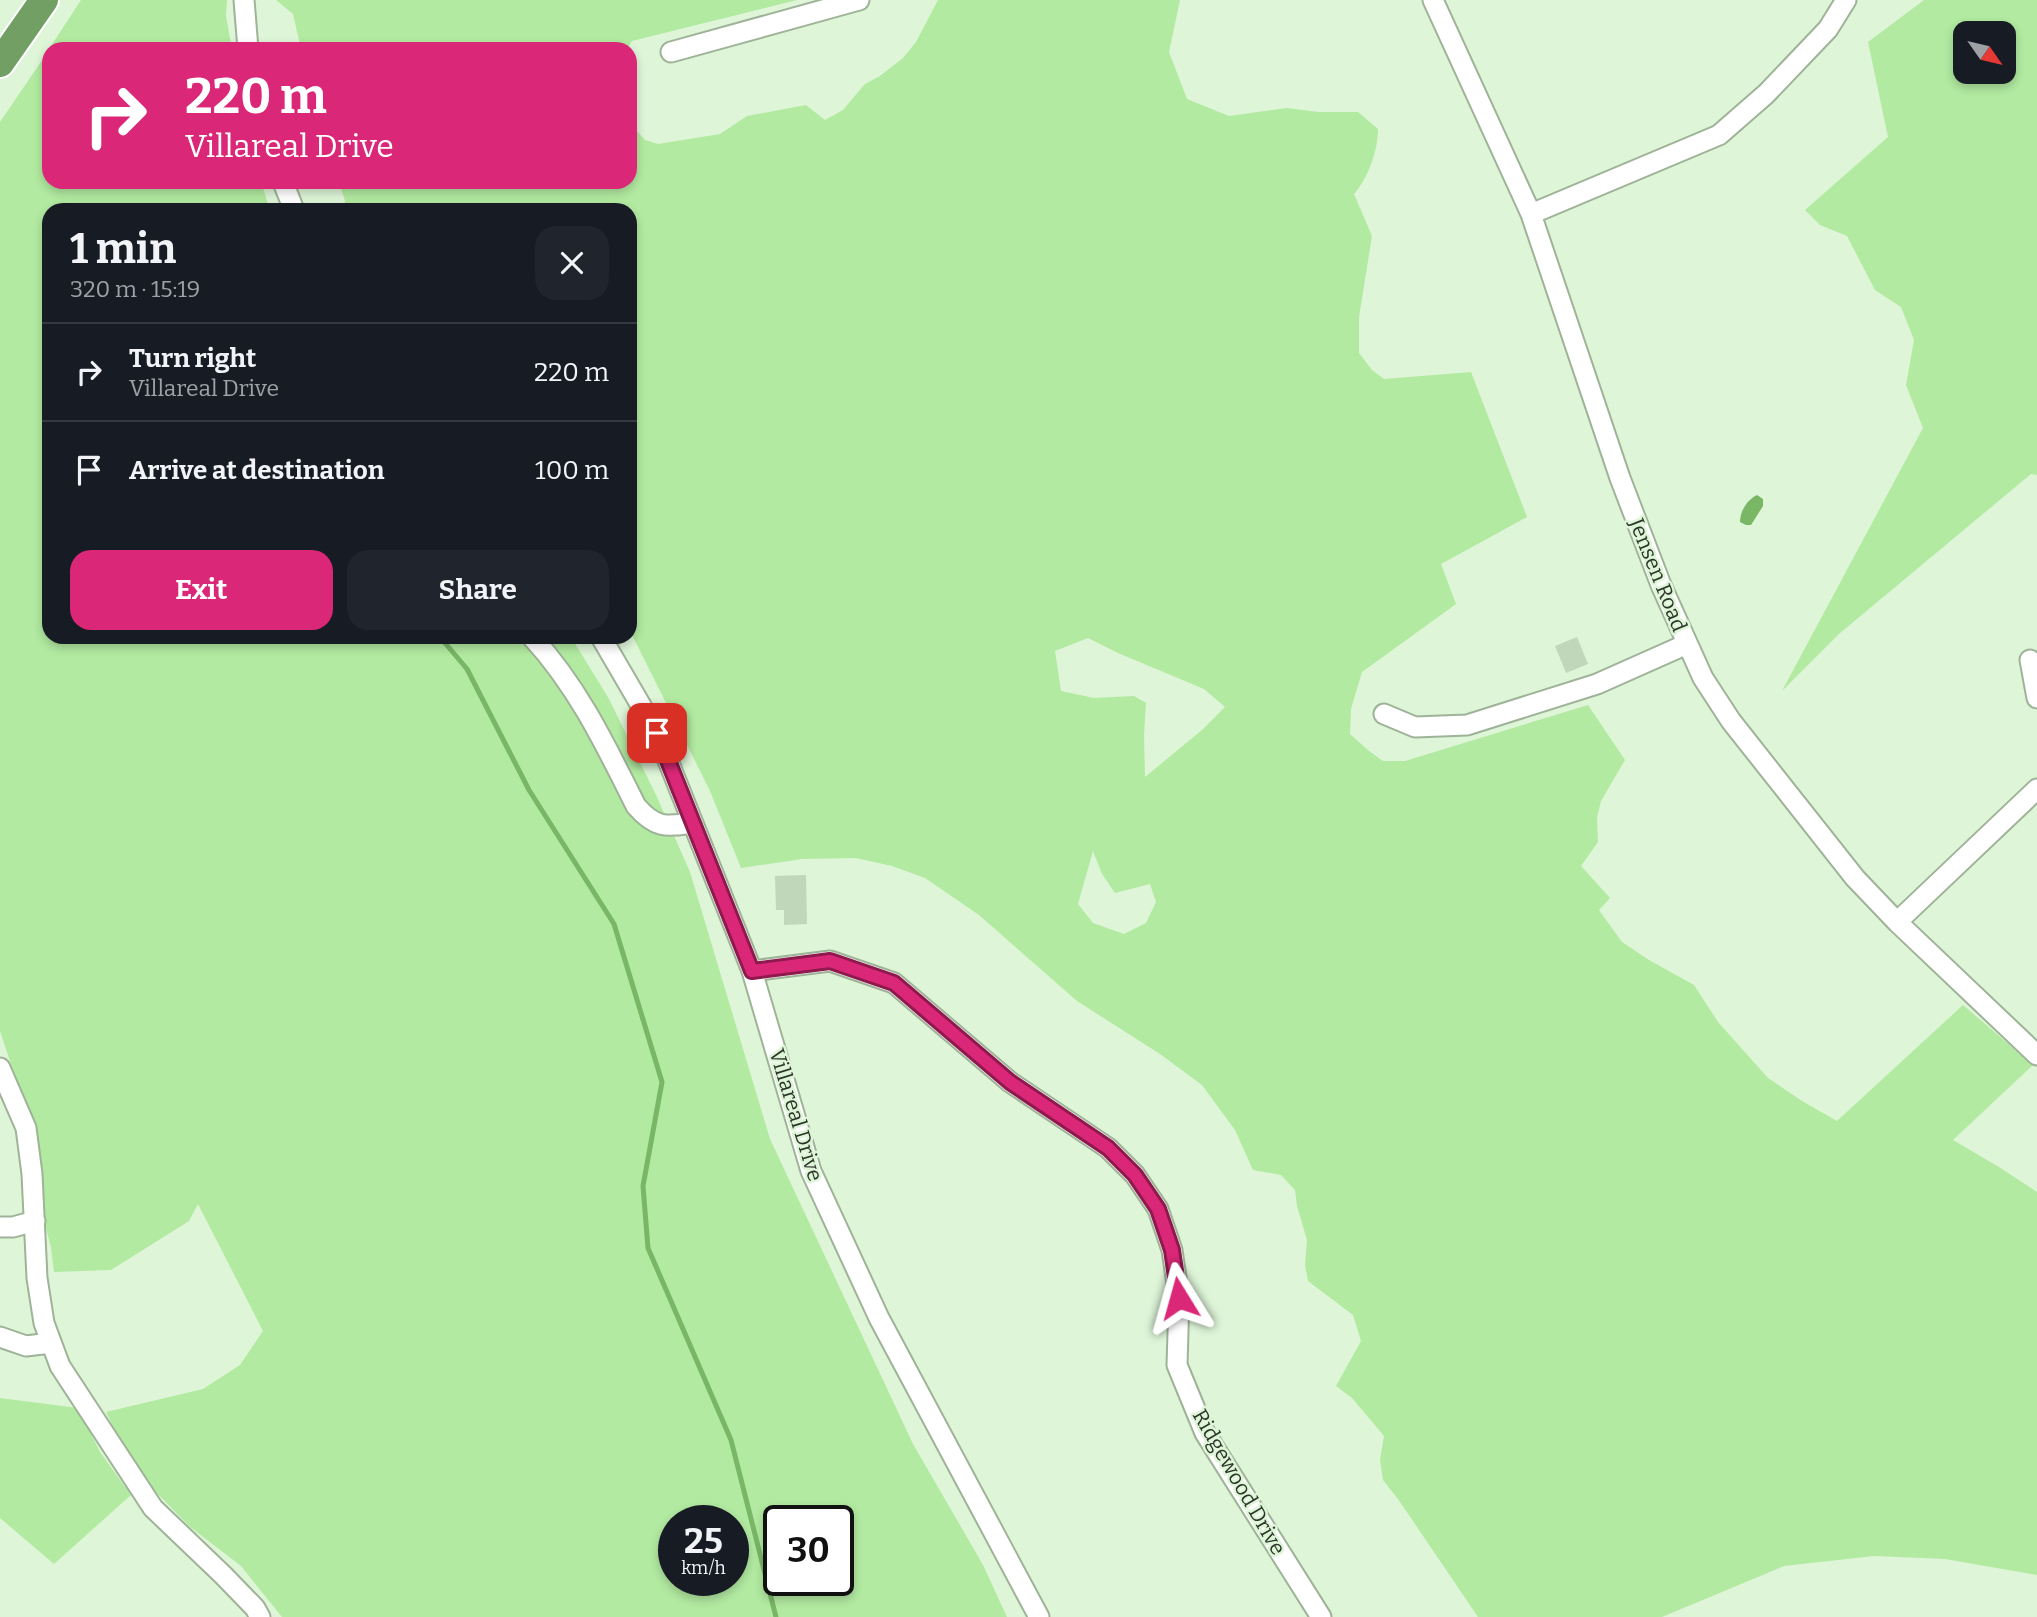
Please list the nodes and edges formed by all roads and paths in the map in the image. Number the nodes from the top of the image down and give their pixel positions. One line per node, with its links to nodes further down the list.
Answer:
1 (44, 0): 8 (highway)
2 (244, 0): 6 (street)
3 (859, 0): 7 (street)
4 (1433, 0): 9 (street, Jensen Road)
5 (1846, 0): 9 (street)
6 (247, 42)
7 (671, 52)
8 (0, 63)
9 (1531, 214): 12 (street, Jensen Road)
10 (538, 644): 17 (street)
11 (605, 644): 17 (street, Villareal Drive)
12 (1687, 644): 15 (street); 18 (street, Jensen Road)
13 (2030, 660): 14 (street)
14 (2037, 698)
15 (1384, 714)
16 (2037, 789): 18 (street)
17 (693, 823): 19 (street, Villareal Drive)
18 (1897, 922): 20 (street, Jensen Road)
19 (752, 971): 27 (street, Villareal Drive); 28 (street, Ridgewood Drive)
20 (2037, 1055)
21 (0, 1068): 22 (street)
22 (35, 1221): 23 (street); 25 (street)
23 (0, 1227)
24 (0, 1337): 25 (street)
25 (51, 1343): 26 (street)
26 (260, 1617)
27 (1039, 1617)
28 (1321, 1617)

